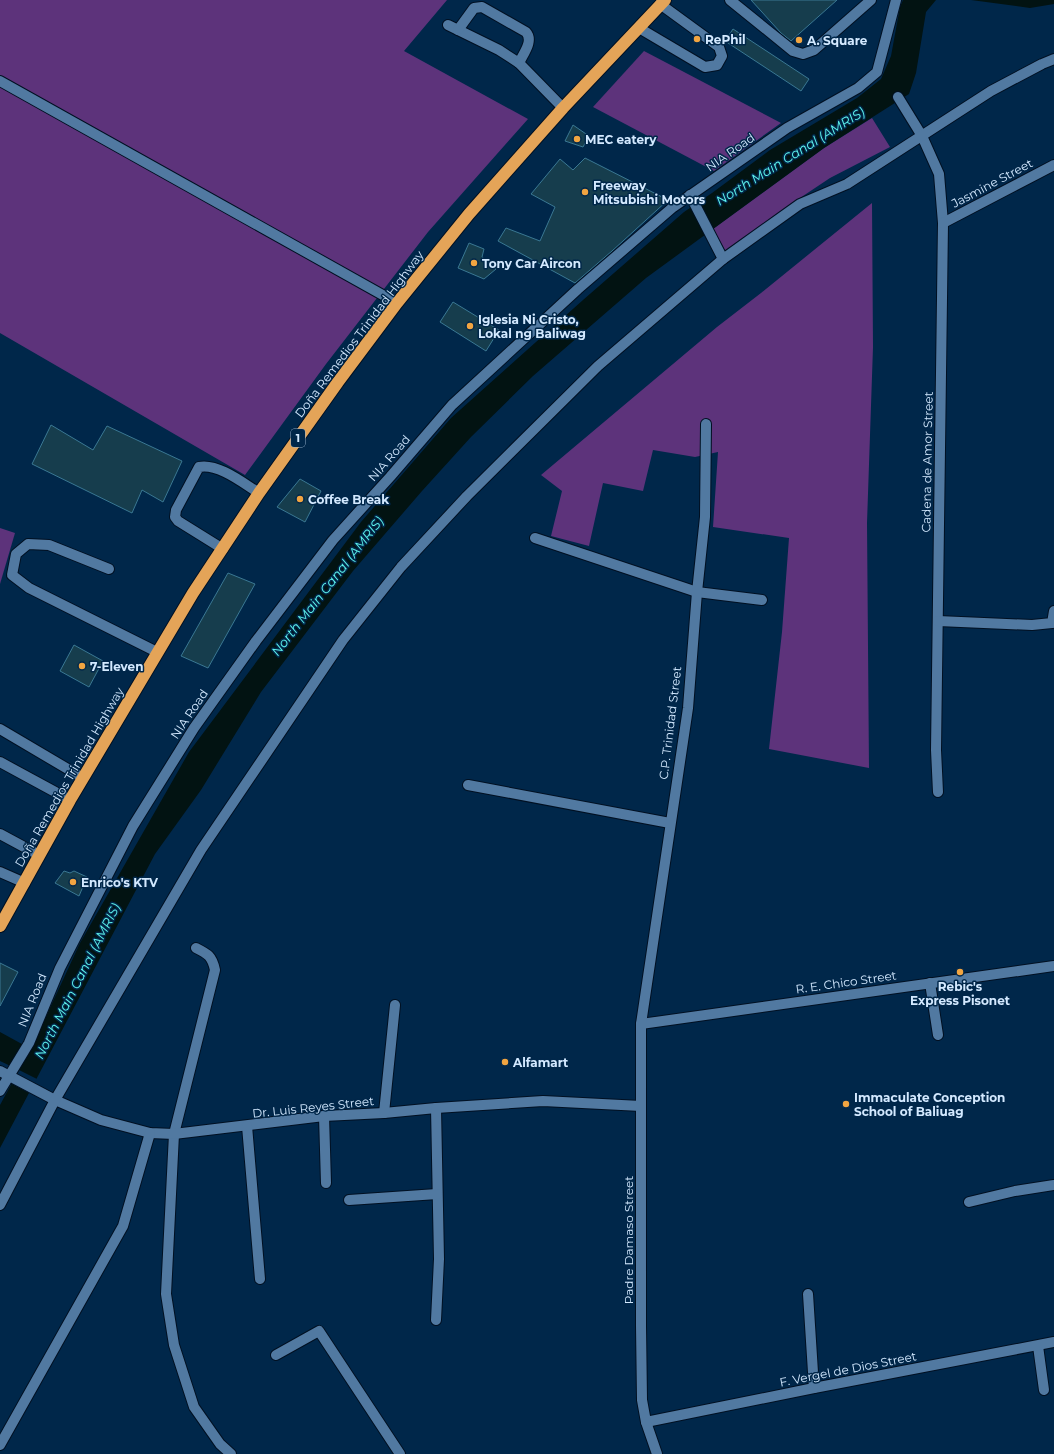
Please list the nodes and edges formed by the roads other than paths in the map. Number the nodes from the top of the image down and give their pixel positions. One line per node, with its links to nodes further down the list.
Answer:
1 (730, 0): 2 (street)
2 (871, 0)
3 (896, 0): 15 (street, NIA Road)
4 (662, 2): 6 (highway, Doña Remedios Trinidad Highway / 1); 6 (street)
5 (448, 25): 7 (street)
6 (639, 28): 12 (highway, Doña Remedios Trinidad Highway / 1)
7 (458, 30): 9 (street); 9 (street)
8 (1054, 60): 13 (street)
9 (519, 63): 12 (street)
10 (0, 81): 18 (street)
11 (898, 97): 13 (street, Cadena de Amor Street)
12 (563, 108): 18 (highway, Doña Remedios Trinidad Highway / 1)
13 (922, 136): 16 (street, Cadena de Amor Street); 17 (street)
14 (1054, 165): 16 (street, Jasmine Street)
15 (690, 195): 17 (street); 47 (street, NIA Road)
16 (943, 223): 27 (street, Cadena de Amor Street)
17 (723, 259): 49 (street)
18 (397, 303): 20 (highway, Doña Remedios Trinidad Highway / 1)
19 (706, 424): 24 (street, C.P. Trinidad Street)
20 (259, 492): 22 (highway, Doña Remedios Trinidad Highway / 1); 22 (street)
21 (535, 538): 24 (street)
22 (223, 549): 28 (highway, Doña Remedios Trinidad Highway / 1)
23 (109, 569): 28 (street)
24 (697, 592): 25 (street); 35 (street, C.P. Trinidad Street)
25 (762, 600)
26 (1054, 611): 27 (street)
27 (938, 621): 33 (street, Cadena de Amor Street)
28 (157, 652): 31 (highway, Doña Remedios Trinidad Highway / 1)
29 (0, 729): 31 (street)
30 (0, 762): 34 (street)
31 (83, 778): 34 (highway, Doña Remedios Trinidad Highway / 1)
32 (468, 785): 35 (street)
33 (938, 792)
34 (70, 800): 37 (highway, Doña Remedios Trinidad Highway / 1)
35 (670, 822): 45 (street, C.P. Trinidad Street)
36 (0, 834): 37 (street)
37 (40, 855): 39 (highway, Doña Remedios Trinidad Highway / 1)
38 (0, 872): 39 (street)
39 (25, 883): 40 (highway, Doña Remedios Trinidad Highway / 1)
40 (0, 926)
41 (196, 948): 56 (street)
42 (1054, 966): 43 (street, R. E. Chico Street)
43 (930, 984): 45 (street, R. E. Chico Street); 46 (street)
44 (395, 1005): 52 (street)
45 (641, 1024): 50 (street, Padre Damaso Street)
46 (938, 1035)
47 (8, 1075): 48 (street, NIA Road); 49 (street, Dr. Luis Reyes Street)
48 (0, 1091)
49 (55, 1100): 55 (street, Dr. Luis Reyes Street); 62 (street)
50 (641, 1106): 51 (street, Dr. Luis Reyes Street); 71 (street, Padre Damaso Street)
51 (436, 1108): 52 (street, Dr. Luis Reyes Street); 59 (street)
52 (384, 1113): 53 (street, Dr. Luis Reyes Street)
53 (324, 1116): 54 (street, Dr. Luis Reyes Street); 57 (street)
54 (247, 1126): 56 (street, Dr. Luis Reyes Street); 63 (street)
55 (150, 1134): 56 (street, Dr. Luis Reyes Street); 72 (street)
56 (174, 1134): 73 (street)
57 (326, 1184)
58 (1054, 1185): 61 (street)
59 (437, 1194): 60 (street); 65 (street)
60 (349, 1200)
61 (969, 1202)
62 (0, 1205)
63 (260, 1279)
64 (808, 1294): 69 (street)
65 (436, 1320)
66 (1054, 1342): 67 (street, F. Vergel de Dios Street)
67 (1038, 1346): 69 (street, F. Vergel de Dios Street); 70 (street)
68 (276, 1354): 74 (street)
69 (814, 1388): 71 (street, F. Vergel de Dios Street)
70 (1044, 1390)
71 (646, 1422): 75 (street, Padre Damaso Street)
72 (0, 1445)
73 (231, 1454)
74 (400, 1454)
75 (657, 1454)

